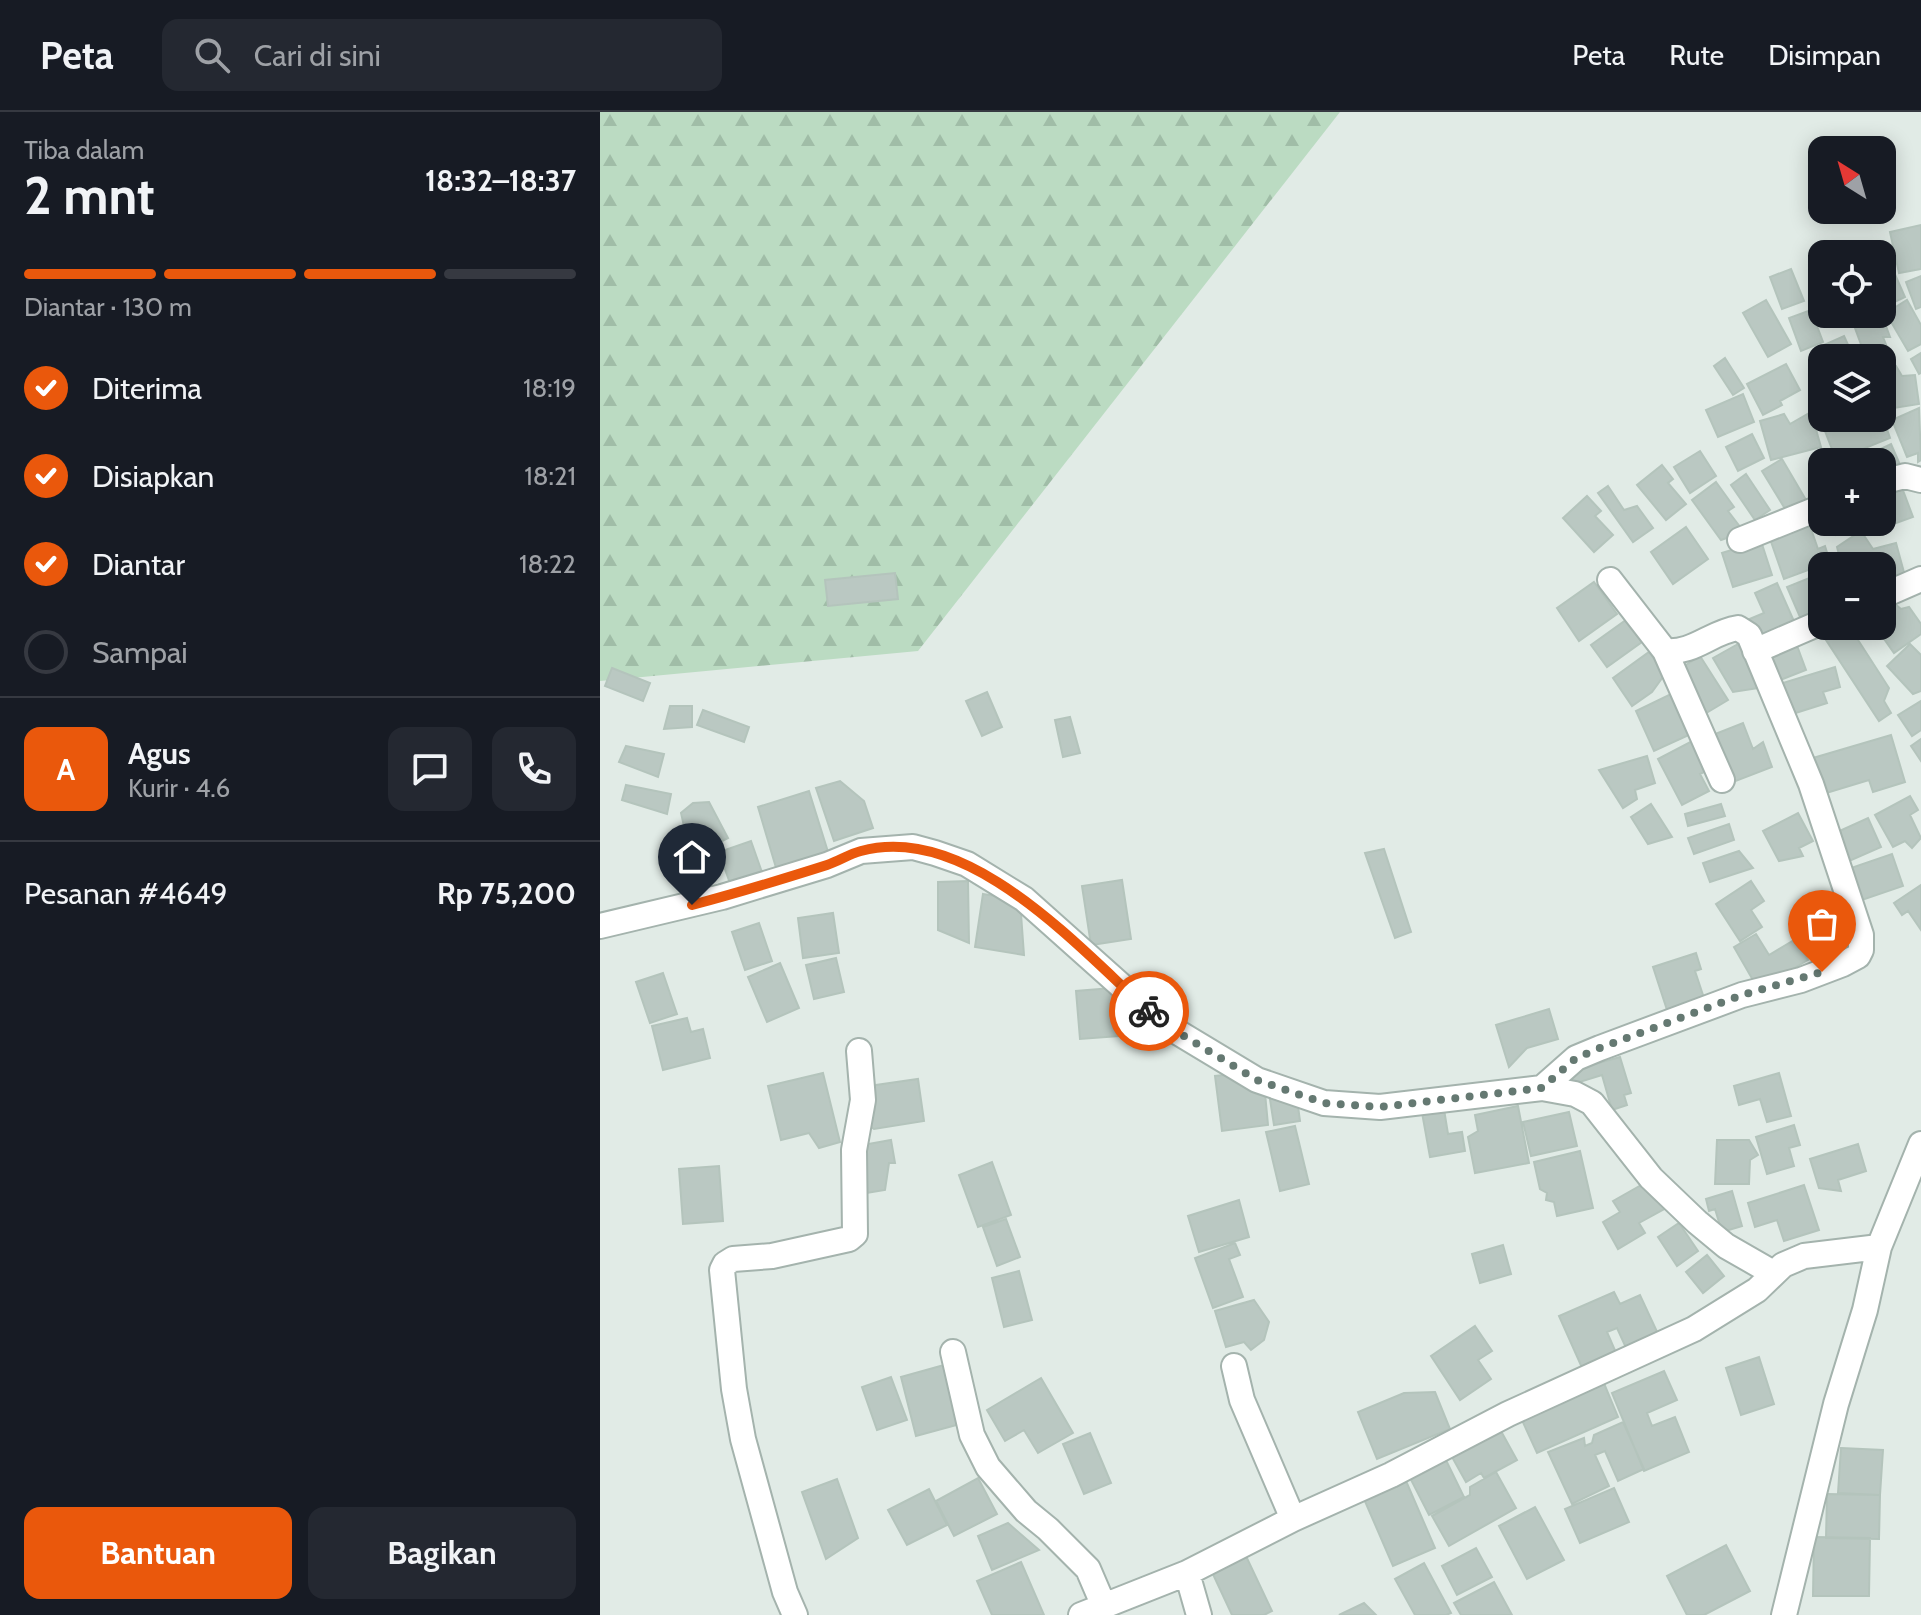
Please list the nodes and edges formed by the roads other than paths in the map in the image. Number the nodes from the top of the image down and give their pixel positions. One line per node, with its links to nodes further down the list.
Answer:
1 (1896, 478): 2 (street)
2 (1921, 480)
3 (1808, 513): 4 (street)
4 (1740, 540)
5 (1921, 579): 7 (street)
6 (1610, 580): 9 (street)
7 (1896, 590)
8 (1808, 628): 10 (street)
9 (1665, 651): 10 (street); 11 (street)
10 (1755, 651): 14 (street)
11 (1722, 780)
12 (600, 926): 14 (street)
13 (859, 1051): 23 (street)
14 (1542, 1088): 17 (street)
15 (1921, 1144): 16 (street)
16 (1879, 1247): 17 (street); 25 (street)
17 (1773, 1273): 20 (street)
18 (953, 1352): 22 (street)
19 (1234, 1366): 20 (street)
20 (1293, 1519): 21 (street)
21 (1187, 1573): 22 (street); 24 (street)
22 (1092, 1610)
23 (795, 1615)
24 (1199, 1615)
25 (1784, 1615)

